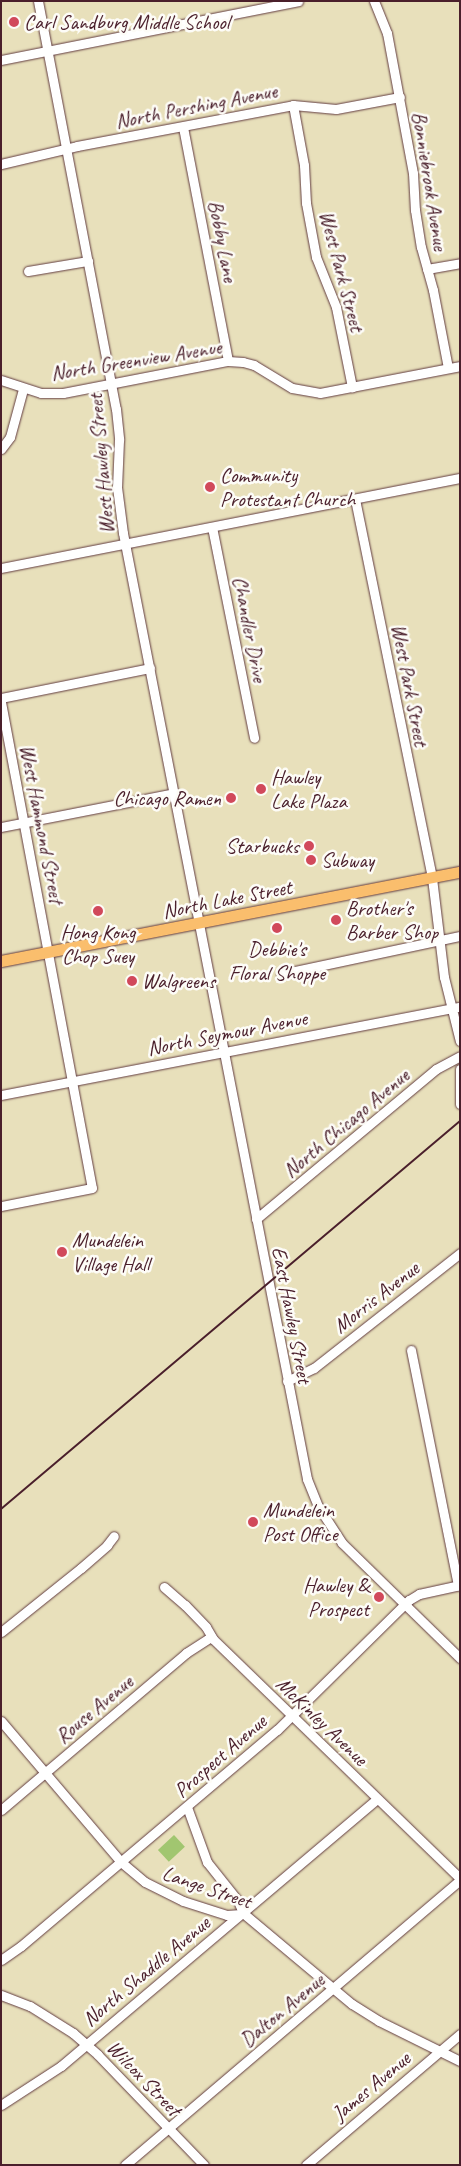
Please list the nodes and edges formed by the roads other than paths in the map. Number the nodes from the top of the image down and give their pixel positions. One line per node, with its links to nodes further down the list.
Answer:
1 (38, 1): 4 (street, West Hawley Street)
2 (298, 1): 4 (street)
3 (374, 1): 6 (street, Bonniebrook Avenue)
4 (47, 51): 5 (street); 9 (street, West Hawley Street)
5 (1, 60)
6 (400, 97): 7 (street, North Pershing Avenue); 13 (street, Bonniebrook Avenue)
7 (293, 105): 8 (street, North Pershing Avenue); 20 (street, West Park Street)
8 (183, 127): 9 (street, North Pershing Avenue); 15 (street, Bobby Lane)
9 (66, 150): 10 (street, North Pershing Avenue); 11 (street, West Hawley Street)
10 (1, 164)
11 (88, 261): 14 (street); 19 (street, West Hawley Street)
12 (460, 263): 13 (street)
13 (426, 269): 17 (street, Bonniebrook Avenue)
14 (28, 271)
15 (228, 361): 19 (street, North Greenview Avenue); 20 (street, North Greenview Avenue)
16 (460, 366): 17 (street, North Greenview Avenue)
17 (448, 368): 20 (street, North Greenview Avenue)
18 (1, 380): 21 (street)
19 (111, 385): 21 (street, North Greenview Avenue); 26 (street, West Hawley Street)
20 (352, 387)
21 (24, 389): 22 (street, North Greenview Avenue)
22 (1, 449)
23 (460, 478): 24 (street)
24 (355, 499): 25 (street); 35 (street, West Park Street)
25 (212, 527): 26 (street); 30 (street, Chandler Drive)
26 (125, 544): 27 (street); 28 (street, West Hawley Street)
27 (1, 568)
28 (150, 668): 29 (street); 31 (street, West Hawley Street)
29 (1, 700): 32 (street, West Hammond Street)
30 (254, 738)
31 (175, 794): 32 (street); 36 (street, West Hawley Street)
32 (23, 823): 33 (street); 39 (street, West Hammond Street)
33 (1, 827)
34 (460, 872): 35 (main road, North Lake Street)
35 (432, 878): 36 (main road, North Lake Street); 38 (street, West Park Street)
36 (200, 924): 39 (main road, North Lake Street); 44 (street, East Hawley Street)
37 (460, 936): 38 (street)
38 (440, 940): 41 (street); 42 (street, West Park Street)
39 (48, 952): 40 (main road, North Lake Street); 47 (street, West Hammond Street)
40 (1, 961)
41 (281, 974)
42 (456, 1007): 43 (street, West Park Street); 44 (street, North Seymour Avenue)
43 (460, 1041)
44 (225, 1052): 47 (street, North Seymour Avenue); 51 (street, East Hawley Street)
45 (460, 1056): 51 (street, North Chicago Avenue)
46 (460, 1069): 49 (street)
47 (71, 1082): 48 (street, North Seymour Avenue); 50 (street, West Hammond Street)
48 (1, 1096)
49 (460, 1104)
50 (1, 1206)
51 (256, 1219): 54 (street, East Hawley Street)
52 (460, 1253): 54 (street, Morris Avenue)
53 (412, 1350): 56 (street)
54 (287, 1381): 58 (street, East Hawley Street)
55 (114, 1536): 59 (street)
56 (459, 1585): 58 (street, Prospect Avenue)
57 (164, 1587): 60 (street, McKinley Avenue)
58 (404, 1604): 61 (street, East Hawley Street); 62 (street, Prospect Avenue)
59 (1, 1632)
60 (211, 1637): 62 (street, McKinley Avenue); 64 (street, Rouse Avenue)
61 (460, 1658)
62 (292, 1717): 65 (street, McKinley Avenue); 66 (street, Prospect Avenue)
63 (1, 1720): 64 (street, Lange Street)
64 (45, 1772): 67 (street, Rouse Avenue); 68 (street, Lange Street)
65 (377, 1799): 69 (street, McKinley Avenue); 70 (street, North Shaddle Avenue)
66 (187, 1807): 68 (street, Prospect Avenue); 70 (street)
67 (1, 1810)
68 (121, 1862): 70 (street, Lange Street); 71 (street, Prospect Avenue)
69 (460, 1879): 72 (street, Dalton Avenue)
70 (243, 1913): 72 (street, Lange Street); 75 (street, North Shaddle Avenue)
71 (1, 1960)
72 (333, 1990): 76 (street, Lange Street); 79 (street, Dalton Avenue)
73 (1, 1995): 75 (street, Wilcox Street)
74 (460, 2034): 76 (street, James Avenue)
75 (87, 2044): 78 (street, North Shaddle Avenue); 79 (street, Wilcox Street)
76 (441, 2050): 77 (street, Lange Street); 80 (street, James Avenue)
77 (460, 2061)
78 (1, 2106)
79 (168, 2128): 81 (street, Dalton Avenue); 82 (street, Wilcox Street)
80 (309, 2164)
81 (125, 2165)
82 (204, 2165)

